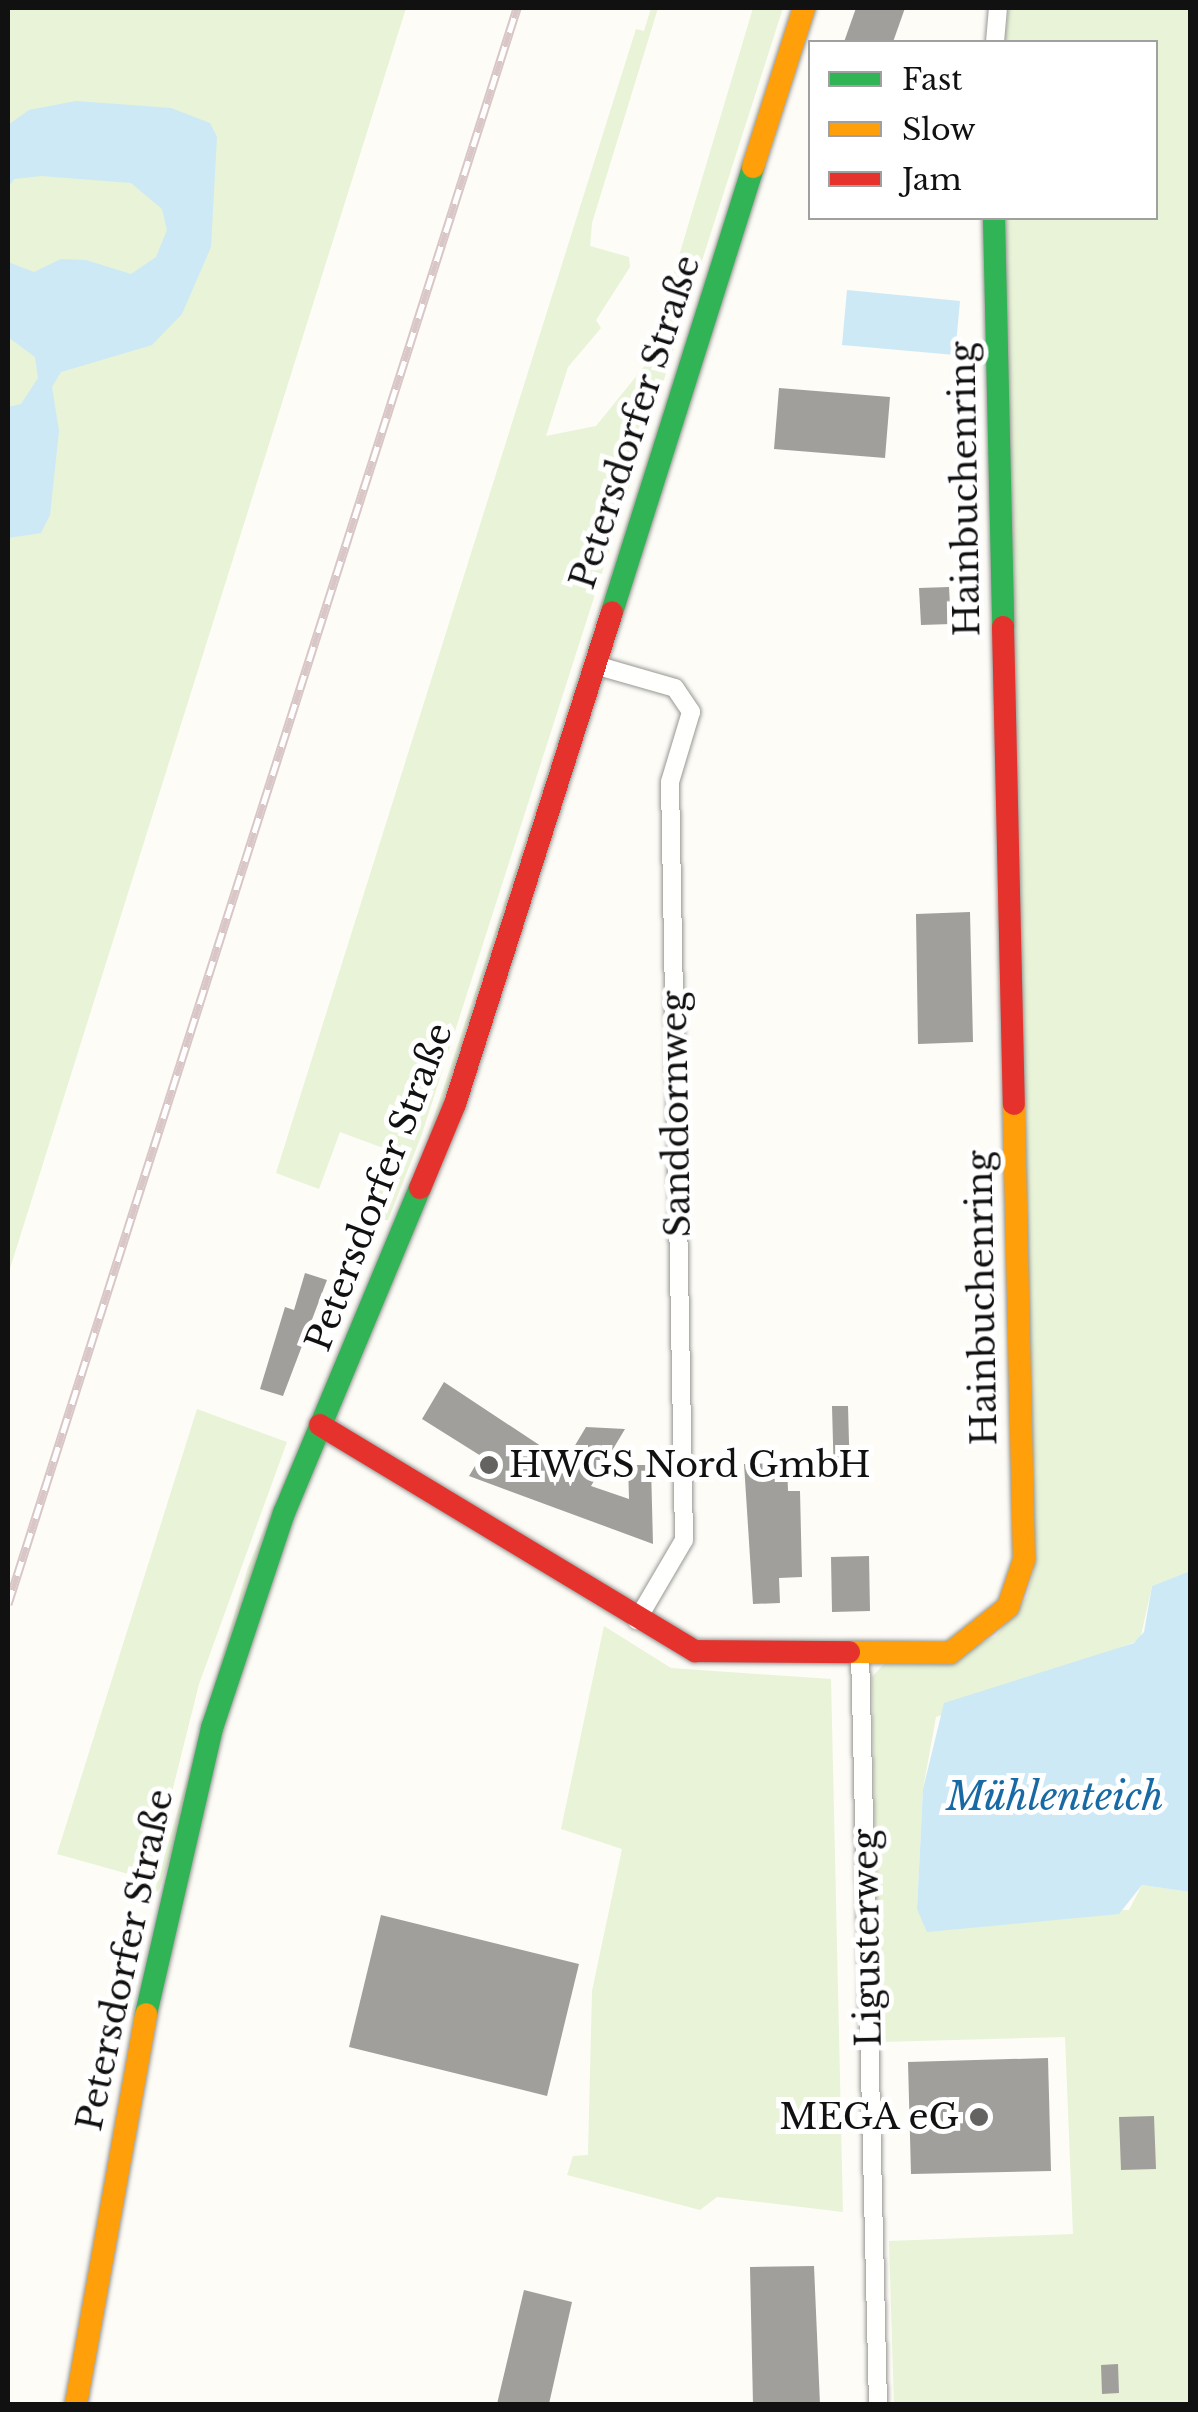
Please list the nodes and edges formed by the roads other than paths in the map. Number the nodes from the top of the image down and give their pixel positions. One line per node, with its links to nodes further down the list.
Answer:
1 (804, 8): 5 (street, Petersdorfer Straße)
2 (998, 8): 3 (street)
3 (994, 40)
4 (994, 220): 8 (street, Hainbuchenring)
5 (595, 664): 6 (street, Petersdorfer Straße); 7 (street, Sanddornweg)
6 (320, 1425): 7 (street, Hainbuchenring); 9 (street, Petersdorfer Straße)
7 (637, 1620): 8 (street, Hainbuchenring)
8 (860, 1652): 10 (street, Ligusterweg)
9 (76, 2404)
10 (878, 2404)

